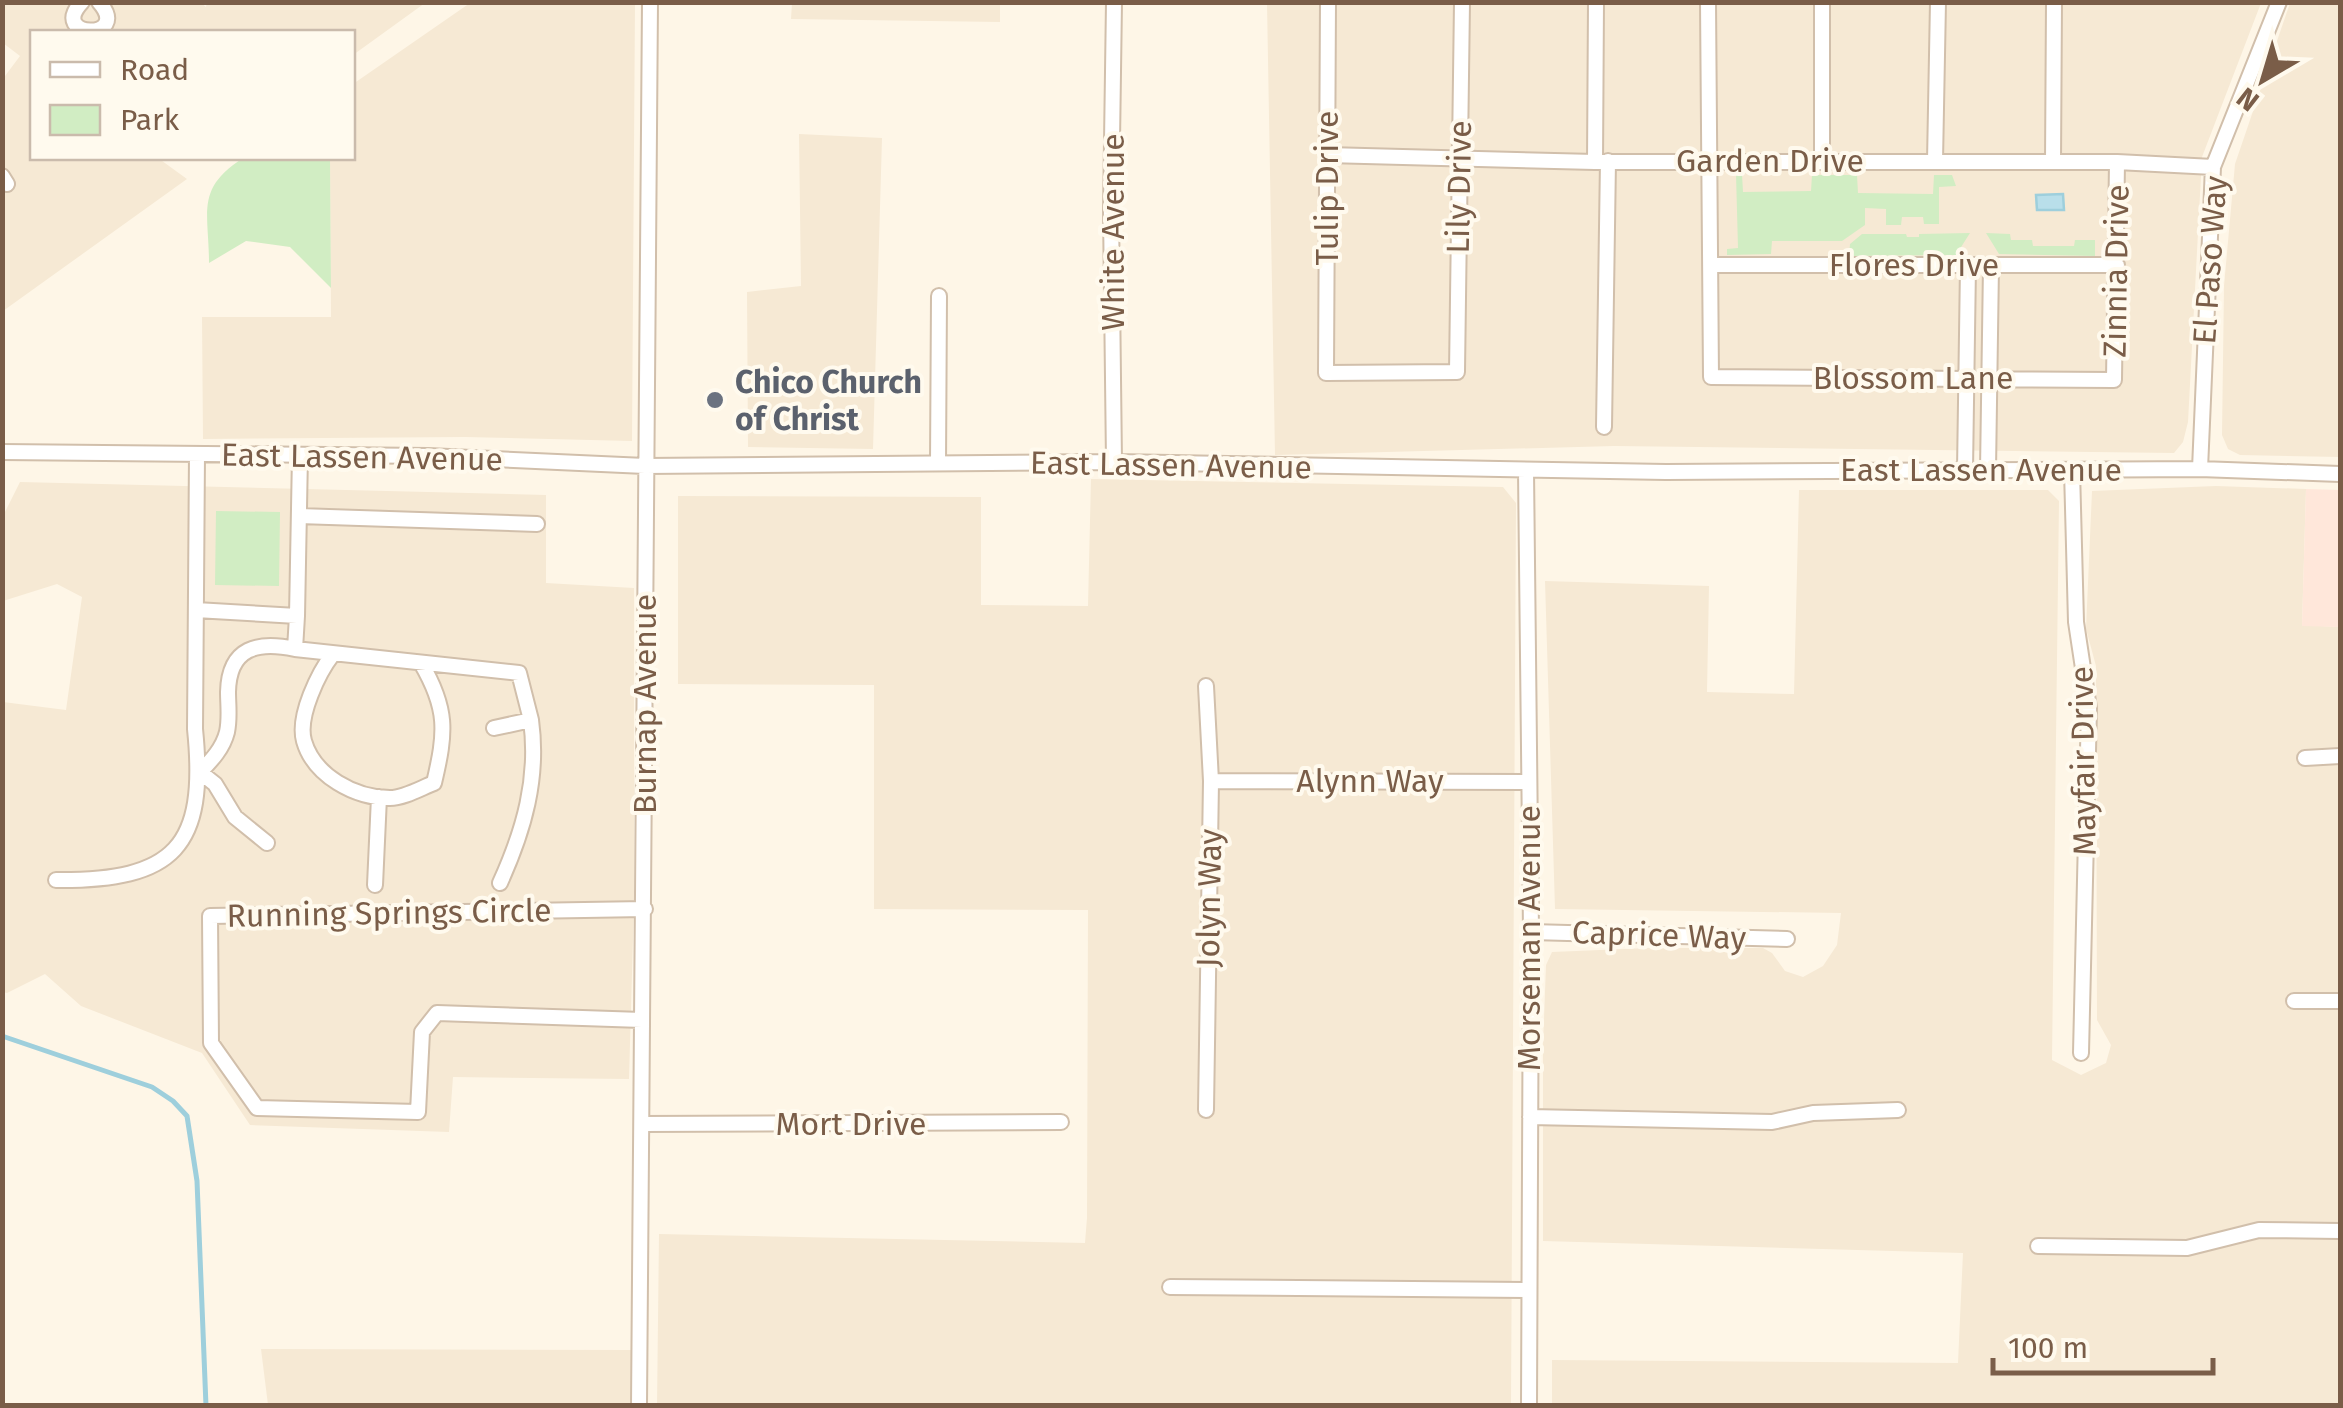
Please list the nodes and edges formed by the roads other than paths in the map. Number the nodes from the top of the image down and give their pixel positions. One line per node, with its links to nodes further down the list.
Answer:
1 (99, 2): 14 (street)
2 (650, 2): 39 (street, Burnap Avenue)
3 (1114, 2): 37 (street, White Avenue)
4 (1328, 2): 15 (street, Tulip Drive)
5 (1462, 2): 16 (street, Lily Drive)
6 (1596, 2): 19 (street)
7 (1708, 2): 17 (street)
8 (1822, 2): 20 (street)
9 (1938, 2): 18 (street)
10 (2054, 2): 21 (street)
11 (2279, 2): 23 (street, El Paso Way)
12 (78, 4): 13 (street)
13 (83, 30)
14 (96, 30)
15 (1328, 155): 16 (street, Garden Drive); 29 (street, Tulip Drive)
16 (1459, 157): 19 (street, Garden Drive); 29 (street, Lily Drive)
17 (1707, 160): 19 (street, Garden Drive); 20 (street, Garden Drive); 24 (street)
18 (1935, 160): 20 (street, Garden Drive); 21 (street, Garden Drive)
19 (1601, 161): 33 (street)
20 (1822, 162)
21 (2054, 162): 22 (street, Garden Drive)
22 (2117, 162): 23 (street, Garden Drive); 27 (street, Zinnia Drive)
23 (2213, 167): 40 (street, El Paso Way)
24 (1711, 265): 25 (street, Flores Drive); 30 (street, Blossom Lane)
25 (1968, 266): 26 (street, Flores Drive); 30 (street)
26 (1990, 266): 27 (street, Flores Drive); 31 (street)
27 (2117, 266): 32 (street, Zinnia Drive)
28 (939, 296): 38 (street)
29 (1457, 372)
30 (1966, 378): 31 (street, Blossom Lane); 42 (street)
31 (1989, 379): 32 (street, Blossom Lane); 43 (street)
32 (2114, 380)
33 (1604, 426)
34 (2, 452): 35 (street, East Lassen Avenue)
35 (197, 454): 36 (street, East Lassen Avenue); 48 (street)
36 (300, 455): 39 (street, East Lassen Avenue); 46 (street)
37 (1114, 462): 38 (street, East Lassen Avenue); 41 (street, East Lassen Avenue)
38 (938, 463): 39 (street, East Lassen Avenue)
39 (645, 466): 66 (street, Burnap Avenue)
40 (2200, 469): 44 (street, East Lassen Avenue); 45 (street, East Lassen Avenue)
41 (1526, 470): 42 (street, East Lassen Avenue); 60 (street, Morseman Avenue)
42 (1965, 470): 43 (street, East Lassen Avenue)
43 (1988, 470): 44 (street, East Lassen Avenue)
44 (2072, 470): 72 (street, Mayfair Drive)
45 (2340, 474)
46 (299, 516): 47 (street); 49 (street)
47 (537, 524)
48 (196, 610): 49 (street); 58 (street)
49 (297, 616): 50 (street)
50 (295, 649): 51 (street); 58 (street)
51 (334, 654): 52 (street); 61 (street)
52 (420, 662): 54 (street); 61 (street)
53 (1206, 686): 59 (street, Jolyn Way)
54 (530, 720): 55 (street); 64 (street)
55 (494, 728)
56 (2340, 756): 57 (street)
57 (2305, 758)
58 (200, 773): 62 (street); 63 (street)
59 (1211, 781): 60 (street, Alynn Way); 73 (street, Jolyn Way)
60 (1528, 782): 67 (street, Morseman Avenue)
61 (379, 797): 65 (street)
62 (267, 843)
63 (56, 880)
64 (500, 883)
65 (375, 885)
66 (645, 908): 71 (street, Burnap Avenue); 71 (street, Running Springs Circle)
67 (1531, 932): 68 (street, Caprice Way); 75 (street, Morseman Avenue)
68 (1787, 939)
69 (2294, 1001): 70 (street)
70 (2340, 1001)
71 (642, 1020): 77 (street, Burnap Avenue)
72 (2081, 1053)
73 (1206, 1110)
74 (1898, 1110): 75 (street)
75 (1530, 1117): 81 (street, Morseman Avenue)
76 (1061, 1122): 77 (street, Mort Drive)
77 (642, 1124): 82 (street, Burnap Avenue)
78 (2340, 1231): 79 (street)
79 (2038, 1246)
80 (1170, 1287): 81 (street)
81 (1528, 1290): 83 (street, Morseman Avenue)
82 (639, 1406)
83 (1529, 1406)

